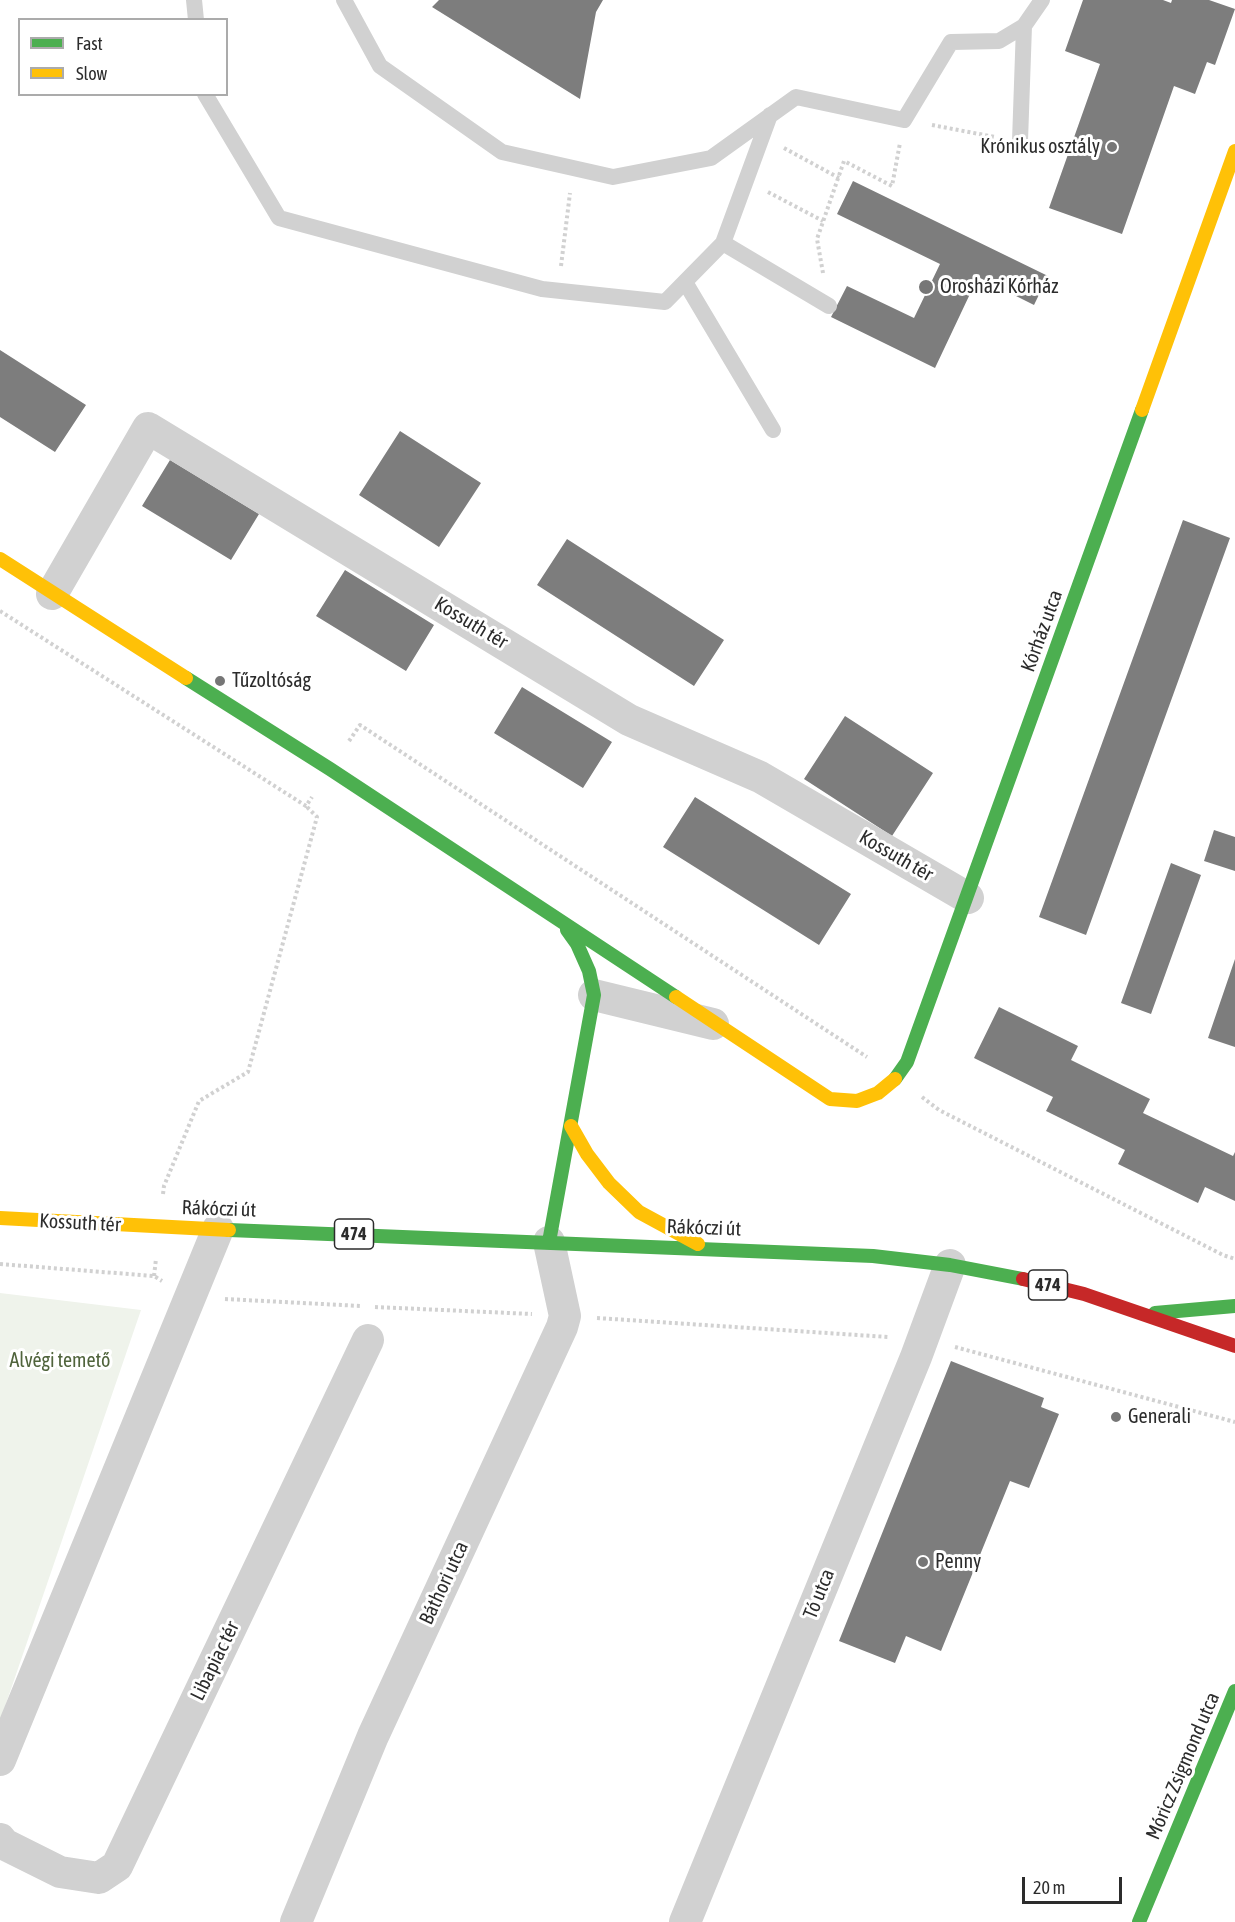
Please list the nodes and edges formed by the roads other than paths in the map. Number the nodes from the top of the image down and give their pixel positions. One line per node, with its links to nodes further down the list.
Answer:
1 (194, 0): 4 (lane)
2 (344, 0): 7 (lane)
3 (1042, 0): 5 (lane)
4 (196, 18)
5 (1024, 26): 7 (lane); 8 (lane)
6 (206, 96): 11 (lane)
7 (770, 115): 10 (lane)
8 (1020, 141)
9 (1235, 150): 16 (main road, Kórház utca)
10 (723, 243): 11 (lane); 12 (lane)
11 (685, 282): 13 (lane)
12 (829, 306)
13 (773, 430)
14 (0, 559): 15 (main road)
15 (52, 594): 16 (street, Kossuth tér); 17 (main road)
16 (968, 898): 19 (main road, Kórház utca)
17 (560, 922): 18 (main road); 19 (main road)
18 (594, 995): 19 (street); 20 (main road)
19 (715, 1024)
20 (571, 1126): 24 (main road); 25 (main road)
21 (0, 1218): 22 (main road, Kossuth tér / 474)
22 (160, 1227): 23 (main road, Rákóczi út / 474)
23 (218, 1229): 24 (main road, Rákóczi út / 474); 32 (street)
24 (549, 1242): 25 (main road, Rákóczi út / 474); 34 (street, Báthori utca)
25 (704, 1248): 26 (main road, Rákóczi út / 474)
26 (950, 1265): 28 (main road, Rákóczi út / 474); 35 (street, Tó utca)
27 (1235, 1306): 28 (main road, 474)
28 (1144, 1314): 30 (main road, Rákóczi út / 474)
29 (368, 1340): 33 (street, Libapiac tér)
30 (1235, 1346)
31 (1235, 1691): 36 (main road, Móricz Zsigmond utca)
32 (0, 1760)
33 (0, 1839)
34 (296, 1922)
35 (685, 1922)
36 (1139, 1922)

